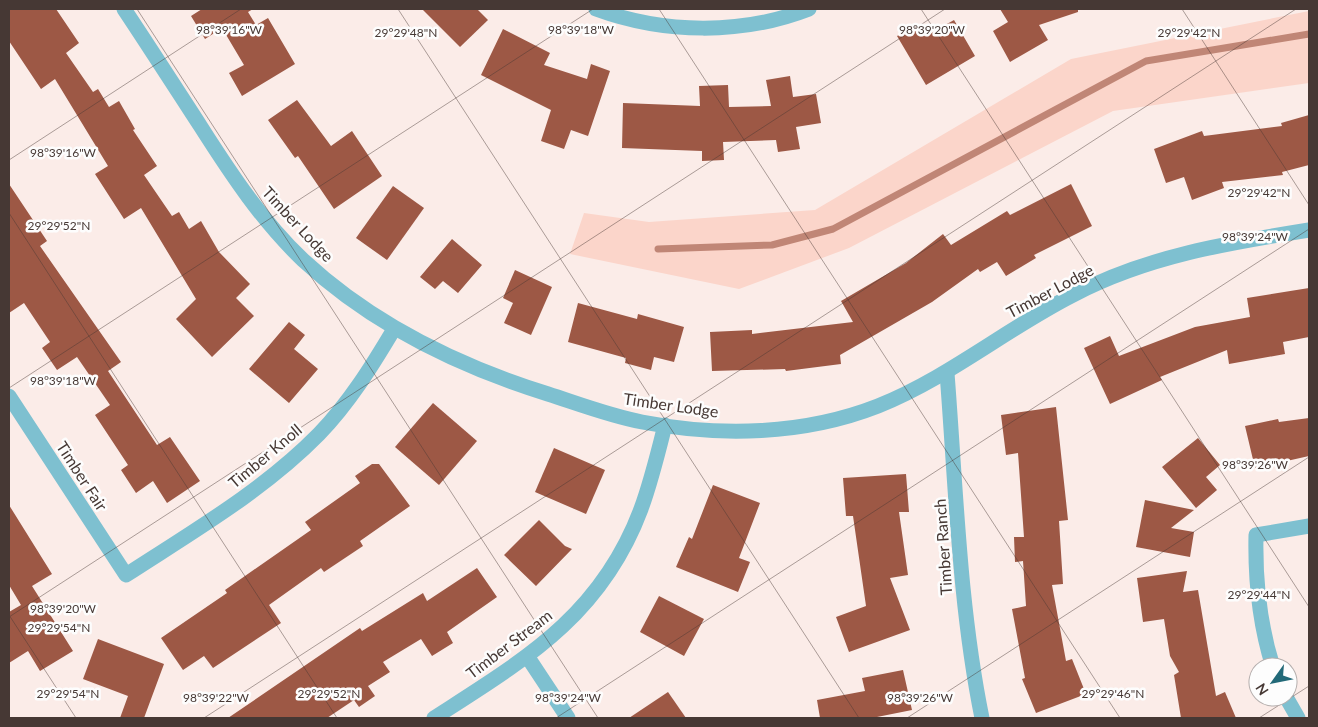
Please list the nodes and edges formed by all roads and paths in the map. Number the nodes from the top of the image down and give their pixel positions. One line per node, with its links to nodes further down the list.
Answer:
1 (124, 9): 5 (street, Timber Lodge)
2 (596, 9): 3 (street)
3 (809, 9)
4 (1309, 230): 6 (street, Timber Lodge)
5 (394, 329): 8 (street, Timber Lodge); 10 (street, Timber Knoll)
6 (947, 373): 8 (street, Timber Lodge); 16 (street, Timber Ranch)
7 (9, 396): 10 (street, Timber Fair)
8 (665, 425): 11 (street, Timber Stream)
9 (1309, 526): 12 (street)
10 (126, 575)
11 (527, 656): 14 (street, Timber Stream); 15 (street)
12 (1270, 657)
13 (1292, 707): 17 (street)
14 (434, 718)
15 (568, 718)
16 (982, 718)
17 (1298, 718)

